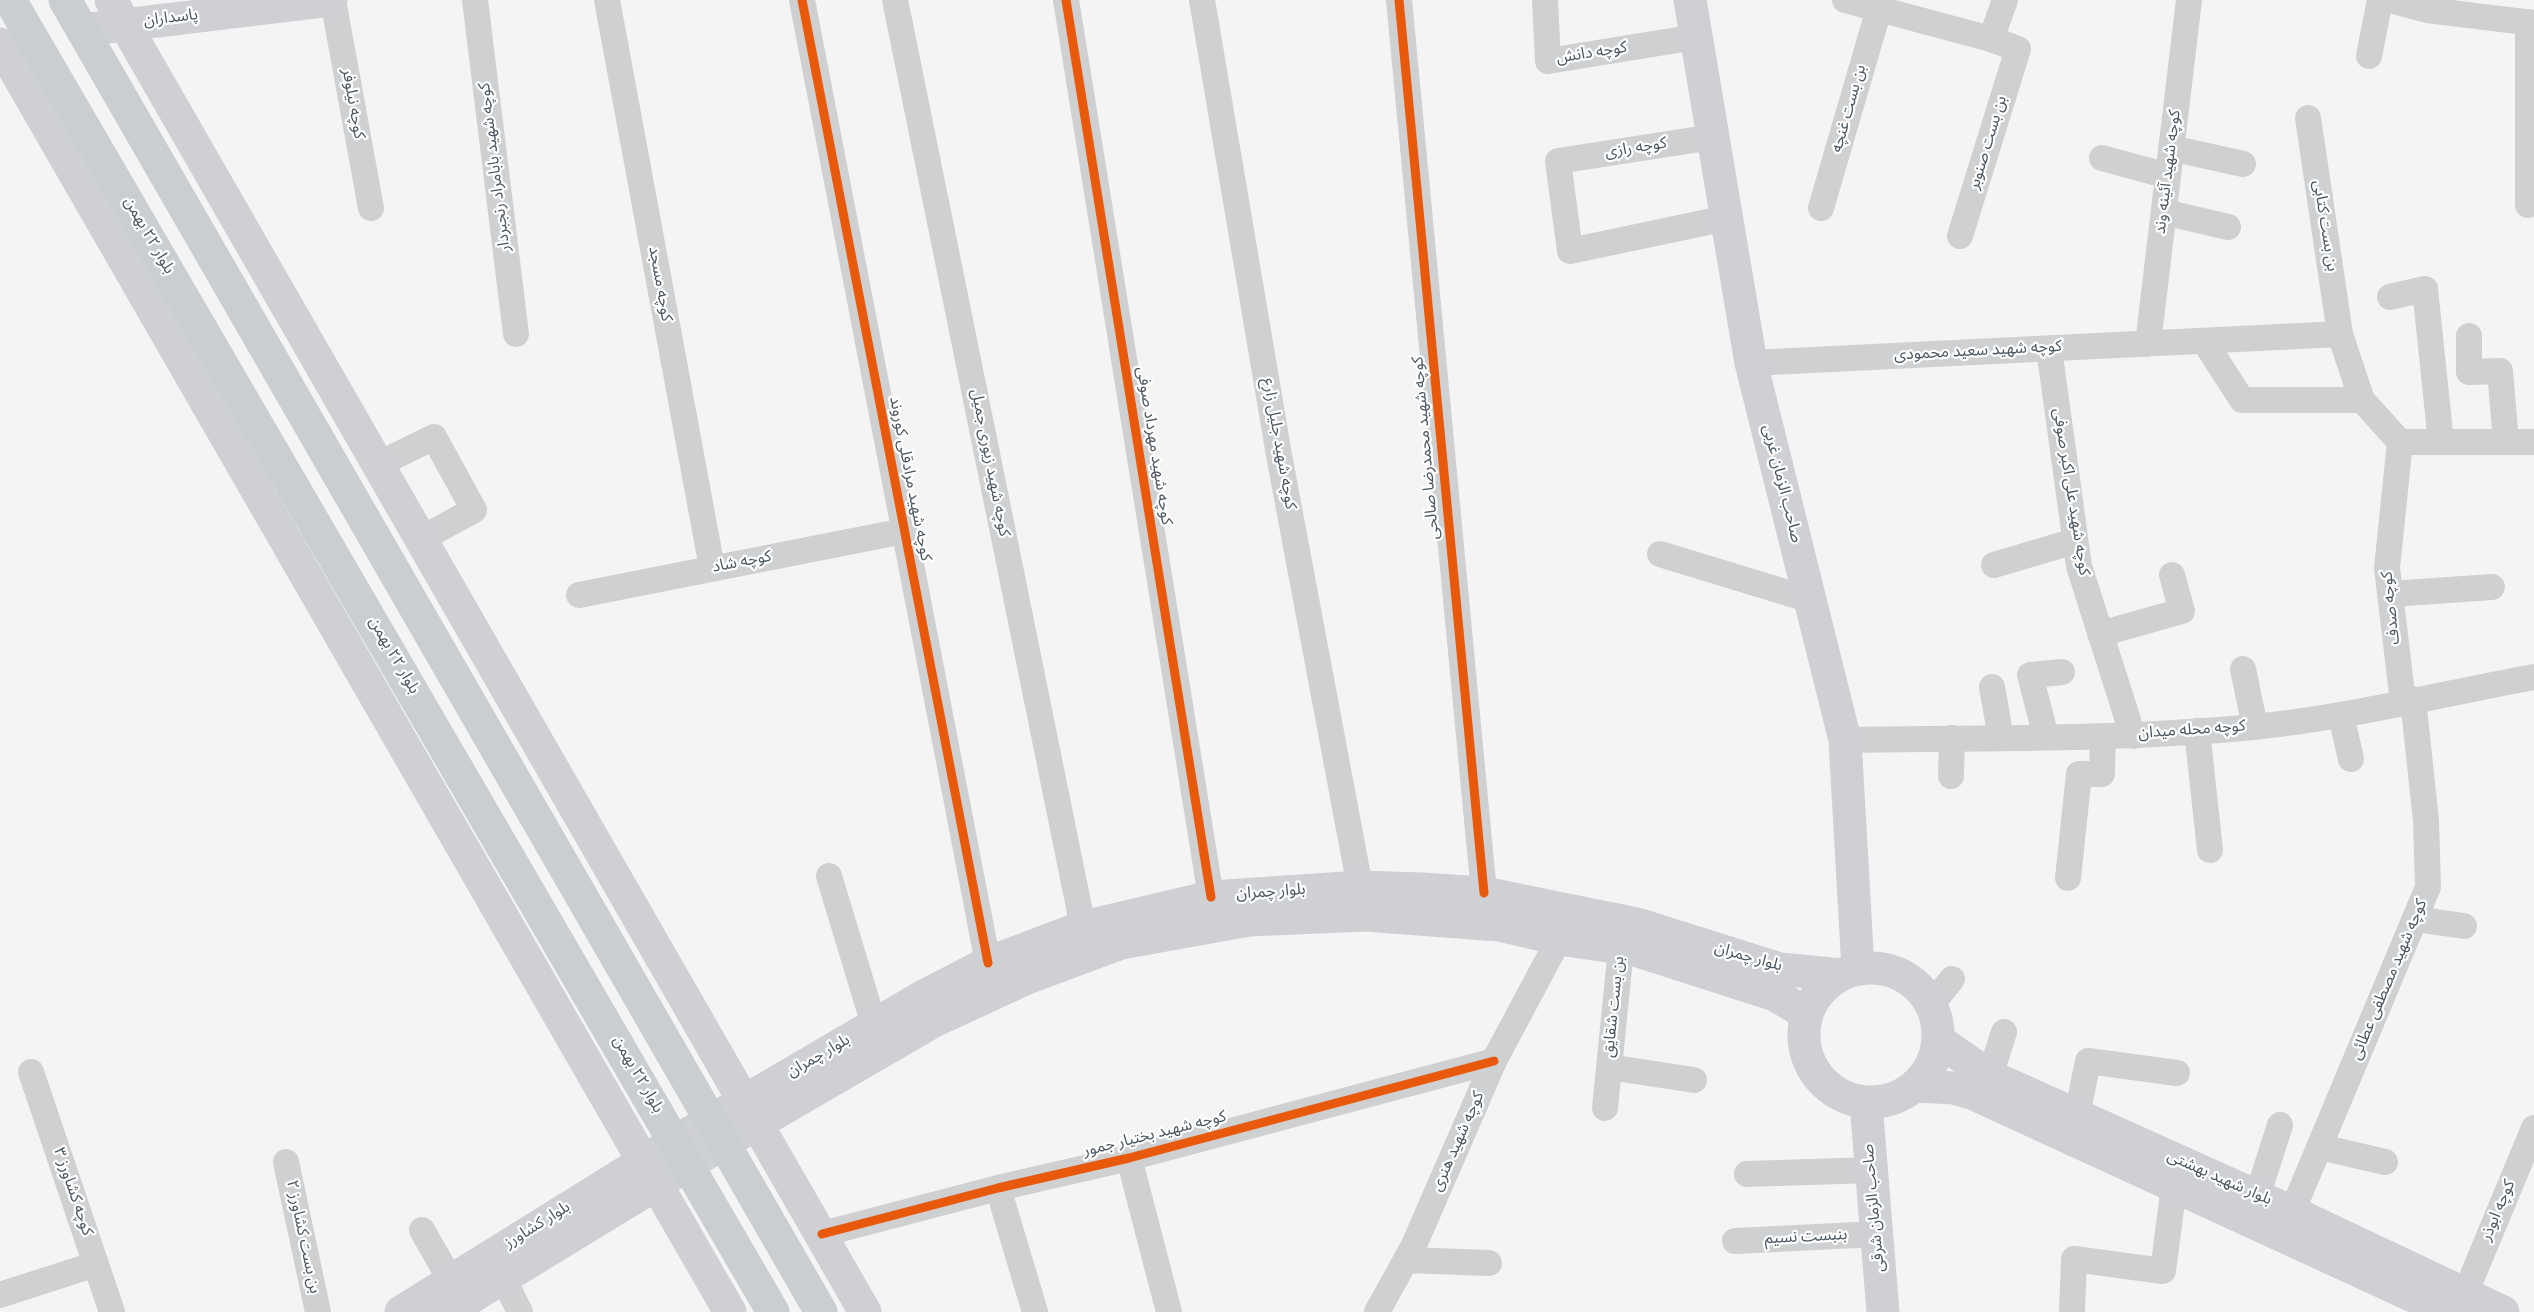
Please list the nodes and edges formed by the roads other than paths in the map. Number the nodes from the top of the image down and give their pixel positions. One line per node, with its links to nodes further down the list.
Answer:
1 (10, 0): 115 (main road, بلوار ۲۲ بهمن)
2 (332, 0): 17 (main road, پاسداران); 33 (street, کوچه نیلوفر)
3 (475, 0): 40 (street, کوچه شهید بابامراد رنجبردار)
4 (607, 0): 58 (street, کوچه مسجد)
5 (802, 0): 53 (street, کوچه شهید مرادقلی کوروند)
6 (895, 0): 89 (street, کوچه شهید زیوری جمیل)
7 (1066, 0): 86 (street, کوچه شهید مهرداد صوفی)
8 (1202, 0): 84 (street, کوچه شهید جلیل زارع)
9 (1399, 0): 85 (street, کوچه شهید محمدرضا صالحی)
10 (1545, 0): 22 (street, کوچه دانش)
11 (1690, 0): 22 (main road, صاحب الزمان غربی)
12 (1845, 0): 18 (street)
13 (2005, 0): 23 (street)
14 (2189, 0): 28 (street, کوچه شهید آئینه وند)
15 (2380, 0): 25 (street)
16 (2390, 0): 21 (street)
17 (116, 6): 20 (main road, پاسداران); 52 (main road)
18 (1879, 9): 19 (street); 34 (street, بن بست غنچه)
19 (1919, 9): 23 (street)
20 (72, 12): 113 (main road)
21 (2531, 22): 32 (street)
22 (1696, 37): 27 (main road, صاحب الزمان غربی)
23 (1991, 39): 38 (street, بن بست صنوبر)
24 (0, 44): 120 (main road, بلوار ۲۲ بهمن)
25 (2369, 56)
26 (2308, 118): 41 (street, بن بست کتابی)
27 (1713, 137): 36 (main road, صاحب الزمان غربی); 36 (street, کوچه رازی)
28 (2171, 148): 30 (street); 31 (street, کوچه شهید آئینه وند)
29 (2102, 158): 31 (street)
30 (2243, 164)
31 (2168, 176): 35 (street, کوچه شهید آئینه وند)
32 (2528, 205)
33 (370, 208)
34 (1821, 208)
35 (2164, 212): 37 (street); 44 (street, کوچه شهید آئینه وند)
36 (1727, 218): 46 (main road, صاحب الزمان غربی)
37 (2228, 226)
38 (1960, 236)
39 (2390, 297): 49 (street)
40 (516, 334)
41 (2340, 334): 43 (street, کوچه شهید سعید محمودی); 47 (street, بن بست کتابی)
42 (2469, 336): 50 (street)
43 (2205, 341): 44 (street, کوچه شهید سعید محمودی); 47 (street)
44 (2148, 344): 45 (street, کوچه شهید سعید محمودی)
45 (2049, 349): 46 (street, کوچه شهید سعید محمودی); 55 (street, کوچه شهید علی اکبر صوفی)
46 (1751, 363): 63 (main road, صاحب الزمان غربی)
47 (2362, 400): 48 (street)
48 (2400, 442): 49 (street); 61 (street, کوچه صدف)
49 (2441, 442): 50 (street)
50 (2506, 442): 51 (street)
51 (2534, 442)
52 (379, 464): 54 (main road); 54 (street)
53 (904, 531): 58 (street, کوچه شاد); 92 (street, کوچه شهید مرادقلی کوروند)
54 (421, 539): 109 (main road)
55 (2075, 541): 57 (street); 64 (street, کوچه شهید علی اکبر صوفی)
56 (1660, 554): 63 (street)
57 (1994, 565)
58 (712, 568): 62 (street, کوچه شاد)
59 (2172, 575): 64 (street)
60 (2492, 587): 61 (street)
61 (2390, 594): 69 (street, کوچه صدف)
62 (579, 595)
63 (1810, 600): 78 (main road, صاحب الزمان غربی)
64 (2100, 634): 74 (street, کوچه شهید علی اکبر صوفی)
65 (2243, 669): 71 (street)
66 (2062, 672): 75 (street)
67 (2534, 677): 69 (street, کوچه محله میدان)
68 (1992, 687): 77 (street)
69 (2408, 701): 70 (street, کوچه محله میدان); 87 (street, کوچه شهید مصطفی عطائی)
70 (2341, 715): 71 (street, کوچه محله میدان); 79 (street)
71 (2255, 727): 72 (street, کوچه محله میدان)
72 (2197, 731): 74 (street, کوچه محله میدان); 81 (street)
73 (2103, 736): 74 (street, کوچه محله میدان); 75 (street, کوچه محله میدان); 83 (street)
74 (2133, 736)
75 (2046, 737): 77 (street, کوچه محله میدان)
76 (1952, 738): 77 (street, کوچه محله میدان); 78 (street, کوچه محله میدان); 80 (street)
77 (2001, 738)
78 (1845, 740): 93 (main road, صاحب الزمان غربی)
79 (2350, 759)
80 (1951, 776)
81 (2210, 850)
82 (829, 876): 97 (street)
83 (2068, 878)
84 (1360, 887): 85 (main road, بلوار چمران); 86 (main road, بلوار چمران)
85 (1484, 893): 93 (main road, بلوار چمران)
86 (1211, 897): 89 (main road, بلوار چمران)
87 (2415, 919): 88 (street); 114 (street, کوچه شهید مصطفی عطائی)
88 (2464, 926)
89 (1083, 927): 92 (main road, بلوار چمران)
90 (1559, 939): 91 (main road, بلوار چمران); 100 (street, کوچه شهید هنری); 109 (main road, بلوار چمران)
91 (1621, 948): 96 (main road, بلوار چمران); 101 (street, بن بست شقایق)
92 (988, 963): 97 (main road, بلوار چمران)
93 (1849, 972): 95 (main road); 96 (main road)
94 (1952, 979): 95 (street)
95 (1931, 1005): 99 (main road)
96 (1807, 1014): 107 (main road)
97 (874, 1025): 109 (main road, بلوار چمران)
98 (2004, 1032): 104 (street)
99 (1938, 1040): 104 (main road, بلوار شهید بهشتی); 106 (main road)
100 (1494, 1061): 116 (street, کوچه شهید بختیار جمور); 130 (street, کوچه شهید هنری)
101 (1609, 1067): 105 (street, بن بست شقایق); 108 (street, بن بست شقایق)
102 (31, 1072): 132 (street, کوچه کشاورز ۳)
103 (2176, 1073): 110 (street)
104 (1990, 1077): 110 (main road, بلوار شهید بهشتی)
105 (1694, 1080)
106 (1916, 1086): 107 (main road); 122 (main road, بلوار شهید بهشتی)
107 (1866, 1103): 119 (main road, صاحب الزمان شرقی)
108 (1605, 1108)
109 (751, 1112): 113 (main road, بلوار چمران); 127 (main road)
110 (2077, 1116): 124 (main road, بلوار شهید بهشتی)
111 (2280, 1125): 124 (street)
112 (2534, 1128): 136 (street, کوچه ابوذر)
113 (717, 1132): 115 (main road, بلوار چمران); 143 (main road)
114 (2320, 1148): 118 (street); 125 (street, کوچه شهید مصطفی عطائی)
115 (682, 1153): 120 (main road, بلوار کشاورز); 142 (main road, بلوار ۲۲ بهمن)
116 (1129, 1158): 123 (street, کوچه شهید بختیار جمور); 146 (street)
117 (286, 1161): 138 (street, بن بست کشاورز ۲)
118 (2385, 1162)
119 (1872, 1170): 121 (street); 128 (main road, صاحب الزمان شرقی)
120 (650, 1172): 133 (main road, بلوار کشاورز); 135 (main road, بلوار کشاورز); 141 (main road, بلوار ۲۲ بهمن)
121 (1747, 1174)
122 (2174, 1186): 136 (main road, بلوار شهید بهشتی); 149 (street)
123 (999, 1188): 127 (street, کوچه شهید بختیار جمور); 145 (street)
124 (2257, 1197): 125 (main road, بلوار شهید بهشتی)
125 (2292, 1212): 136 (main road, بلوار شهید بهشتی)
126 (422, 1230): 135 (street)
127 (822, 1234): 144 (main road)
128 (1877, 1234): 129 (street, بنبست نسیم); 148 (main road, صاحب الزمان شرقی)
129 (1735, 1241)
130 (1406, 1260): 131 (street); 147 (street, کوچه شهید هنری)
131 (1489, 1263)
132 (96, 1264): 134 (street); 137 (street, کوچه کشاورز ۳)
133 (503, 1278): 135 (main road, بلوار کشاورز); 140 (street)
134 (0, 1295)
135 (449, 1297): 139 (main road, بلوار کشاورز)
136 (2456, 1303): 150 (main road, بلوار شهید بهشتی)
137 (112, 1312)
138 (318, 1312)
139 (401, 1312)
140 (520, 1312)
141 (730, 1312)
142 (773, 1312)
143 (821, 1312)
144 (865, 1312)
145 (1035, 1312)
146 (1169, 1312)
147 (1377, 1312)
148 (1883, 1312)
149 (2072, 1312)
150 (2503, 1312)

